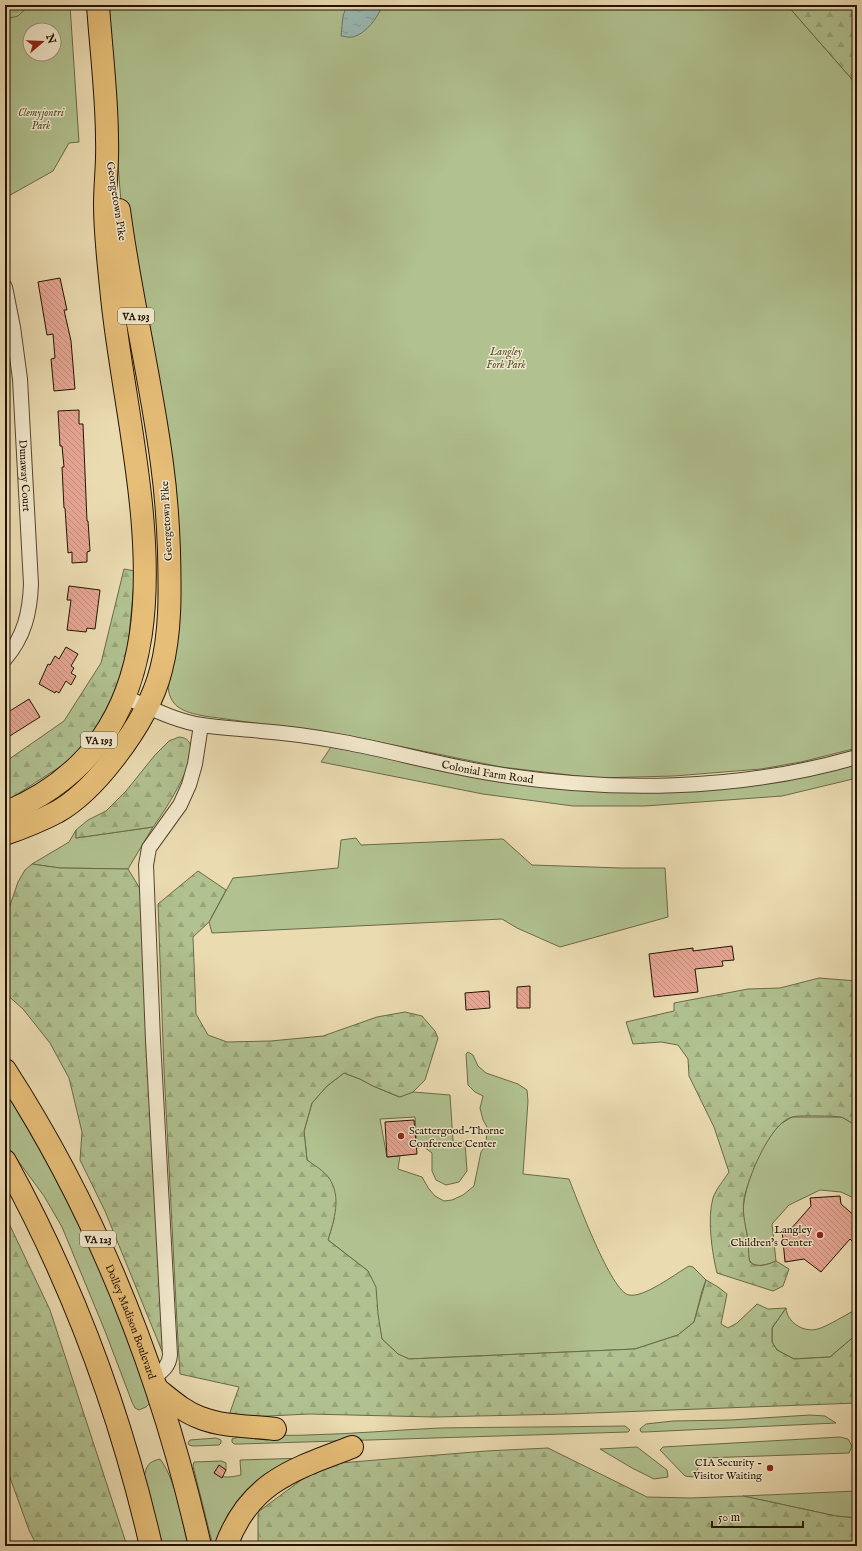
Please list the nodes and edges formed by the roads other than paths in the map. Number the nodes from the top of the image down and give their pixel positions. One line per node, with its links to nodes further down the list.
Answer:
1 (98, 5): 2 (main road, Georgetown Pike / VA 193)
2 (108, 140): 6 (main road, Georgetown Pike / VA 193); 7 (main road, Georgetown Pike / VA 193)
3 (5, 287): 4 (street, Dunaway Court)
4 (10, 354): 5 (street, Dunaway Court)
5 (5, 659)
6 (125, 697): 7 (street, Colonial Farm Road); 11 (main road, Georgetown Pike / VA 193)
7 (147, 707): 8 (street, Colonial Farm Road); 10 (main road, Georgetown Pike / VA 193)
8 (201, 725): 9 (street, Colonial Farm Road); 18 (street)
9 (857, 757)
10 (57, 812): 12 (main road, Georgetown Pike / VA 193); 13 (main road)
11 (5, 813)
12 (5, 834)
13 (5, 847)
14 (5, 1060): 16 (main road)
15 (5, 1070): 16 (main road, Dolley Madison Boulevard / VA 123)
16 (23, 1097): 18 (main road, Dolley Madison Boulevard / VA 123)
17 (5, 1161): 21 (main road)
18 (155, 1384): 19 (main road); 22 (main road, Dolley Madison Boulevard / VA 123)
19 (275, 1429)
20 (352, 1448): 23 (main road)
21 (151, 1546)
22 (200, 1546)
23 (226, 1546)

